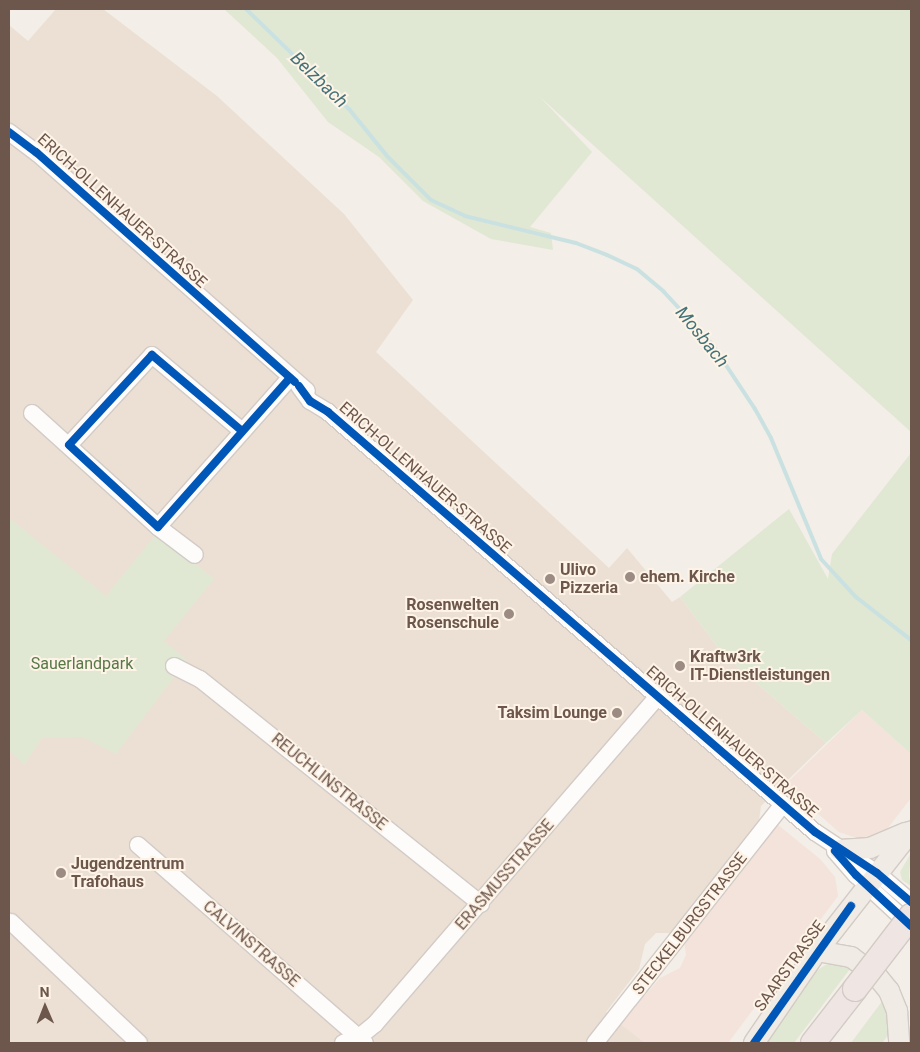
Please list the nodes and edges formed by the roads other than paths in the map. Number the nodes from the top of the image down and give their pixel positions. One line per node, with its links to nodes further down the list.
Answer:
1 (10, 134): 2 (street, ERICH-OLLENHAUER-STRASSE)
2 (294, 382): 4 (street); 9 (street, ERICH-OLLENHAUER-STRASSE)
3 (32, 412): 5 (street)
4 (242, 431): 5 (street); 6 (street)
5 (69, 445): 6 (street)
6 (158, 527): 7 (street)
7 (195, 555)
8 (174, 666): 16 (street, REUCHLINSTRASSE)
9 (658, 696): 10 (street, ERICH-OLLENHAUER-STRASSE); 16 (street, ERASMUSSTRASSE)
10 (783, 804): 13 (street, ERICH-OLLENHAUER-STRASSE); 27 (street, STECKELBURGSTRASSE)
11 (911, 830): 13 (main road); 14 (main road, SAARSTRASSE)
12 (138, 845): 24 (street, CALVINSTRASSE)
13 (834, 846): 14 (street, ERICH-OLLENHAUER-STRASSE)
14 (872, 879): 15 (street, ERICH-OLLENHAUER-STRASSE); 19 (street, ERICH-OLLENHAUER-STRASSE); 21 (main road, SAARSTRASSE)
15 (911, 902)
16 (481, 904): 24 (street, ERASMUSSTRASSE)
17 (911, 916): 22 (highway, bridge)
18 (11, 922): 25 (street)
19 (911, 926)
20 (911, 940): 22 (highway)
21 (817, 950): 28 (main road, SAARSTRASSE); 31 (main road)
22 (861, 993): 29 (highway); 30 (highway)
23 (911, 1032): 31 (main road)
24 (362, 1040): 26 (street, ERASMUSSTRASSE)
25 (139, 1043)
26 (343, 1043)
27 (596, 1043)
28 (754, 1043)
29 (813, 1043)
30 (832, 1043)
31 (900, 1043)

